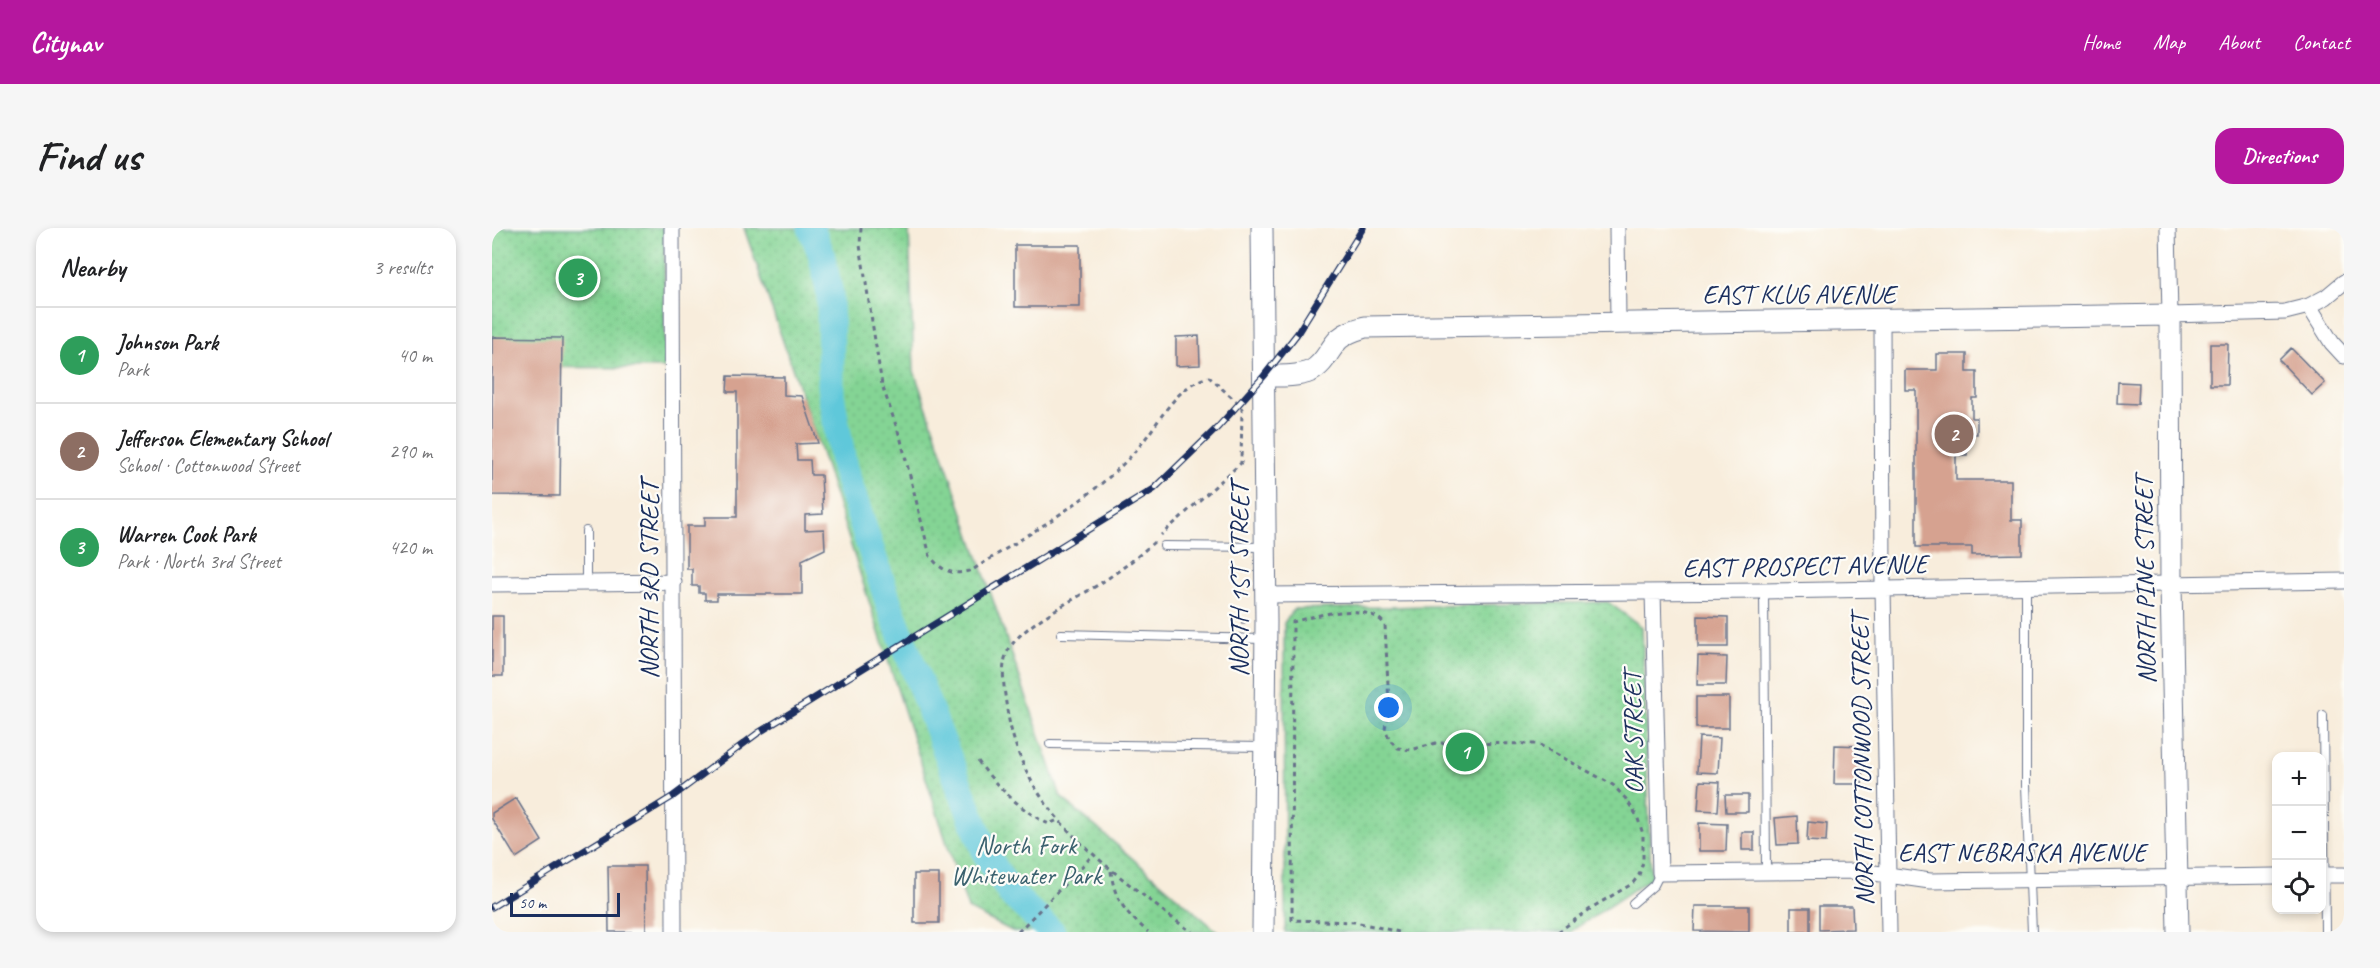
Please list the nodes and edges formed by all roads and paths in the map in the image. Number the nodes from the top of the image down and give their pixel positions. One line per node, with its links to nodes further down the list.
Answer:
1 (672, 228): 17 (street, NORTH 3RD STREET)
2 (861, 228): 32 (path)
3 (1262, 228): 12 (street, NORTH 1ST STREET)
4 (1617, 228): 10 (street)
5 (2168, 228): 8 (street, NORTH PINE STREET)
6 (2344, 282): 7 (street, EAST KLUG AVENUE)
7 (2309, 306): 8 (street, EAST KLUG AVENUE); 11 (street)
8 (2170, 315): 9 (street, EAST KLUG AVENUE); 20 (street, NORTH PINE STREET)
9 (1882, 321): 10 (street, EAST KLUG AVENUE); 22 (street, NORTH COTTONWOOD STREET)
10 (1618, 322): 12 (street, EAST KLUG AVENUE)
11 (2344, 356)
12 (1264, 376): 15 (street, NORTH 1ST STREET)
13 (586, 531): 18 (lane)
14 (1164, 546): 15 (lane)
15 (1266, 547): 25 (street, NORTH 1ST STREET)
16 (2344, 581): 20 (street, EAST PROSPECT AVENUE)
17 (674, 582): 18 (street); 47 (street, NORTH 3RD STREET)
18 (586, 583): 19 (street)
19 (492, 584)
20 (2171, 585): 21 (street, EAST PROSPECT AVENUE); 42 (street, NORTH PINE STREET)
21 (2025, 587): 22 (street, EAST PROSPECT AVENUE); 43 (lane)
22 (1883, 588): 23 (street, EAST PROSPECT AVENUE); 40 (street, NORTH COTTONWOOD STREET)
23 (1764, 591): 24 (street, EAST PROSPECT AVENUE); 36 (lane)
24 (1653, 592): 25 (street, EAST PROSPECT AVENUE); 37 (street, OAK STREET)
25 (1266, 595): 27 (street, NORTH 1ST STREET)
26 (1061, 634): 27 (lane)
27 (1266, 639): 30 (street, NORTH 1ST STREET)
28 (2323, 715): 34 (lane)
29 (1050, 744): 30 (lane)
30 (1266, 747): 50 (street, NORTH 1ST STREET)
31 (978, 761): 32 (path)
32 (1059, 820): 33 (path)
33 (1093, 855): 35 (path); 46 (path)
34 (2323, 860)
35 (1110, 869): 48 (path); 49 (path)
36 (1766, 872): 37 (street, EAST NEBRASKA AVENUE); 40 (street, EAST NEBRASKA AVENUE)
37 (1660, 873): 44 (lane)
38 (2326, 875): 39 (street)
39 (2344, 875)
40 (1889, 876): 43 (street, EAST NEBRASKA AVENUE); 53 (street, NORTH COTTONWOOD STREET)
41 (2272, 876): 42 (street, EAST NEBRASKA AVENUE)
42 (2177, 877): 43 (street, EAST NEBRASKA AVENUE); 55 (street, NORTH PINE STREET)
43 (2031, 879): 54 (lane)
44 (1633, 903)
45 (2324, 914): 56 (lane)
46 (1018, 931)
47 (674, 932)
48 (1148, 932)
49 (1192, 932)
50 (1263, 932)
51 (1399, 932): 52 (path)
52 (1558, 932)
53 (1889, 932)
54 (2032, 932)
55 (2178, 932)
56 (2325, 932)

